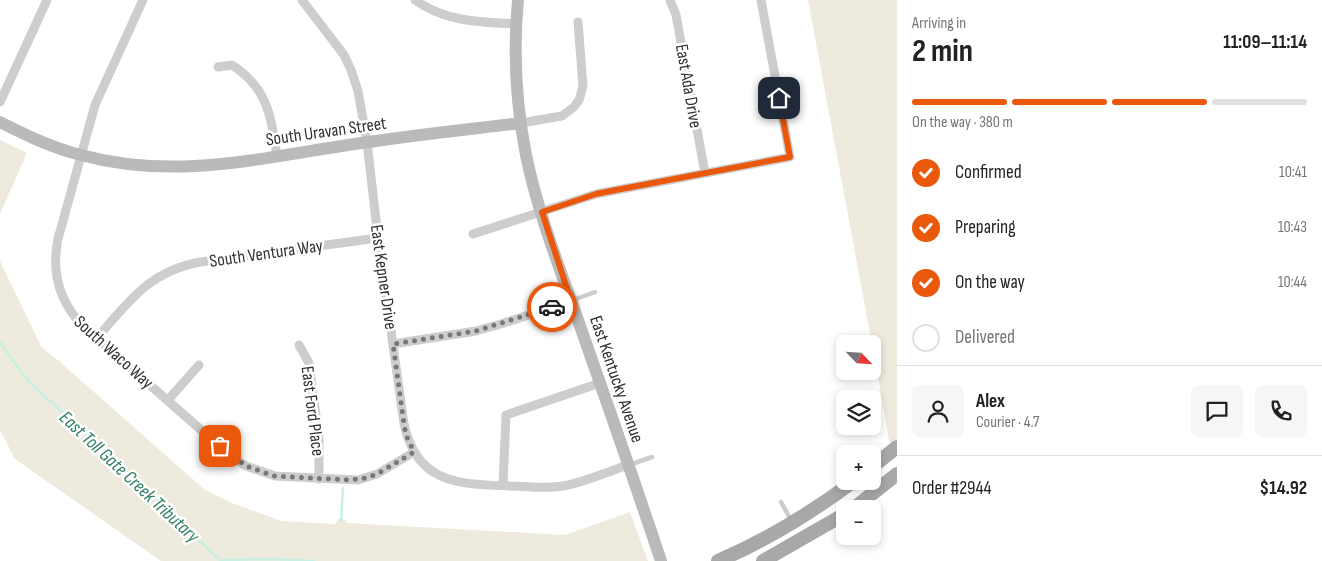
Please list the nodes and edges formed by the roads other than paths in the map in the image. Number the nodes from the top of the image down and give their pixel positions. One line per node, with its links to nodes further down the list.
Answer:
1 (48, 0): 11 (street)
2 (143, 0): 15 (street, South Waco Way)
3 (302, 0): 14 (street, East Kepner Drive)
4 (415, 0): 9 (street)
5 (518, 0): 9 (street, East Kentucky Avenue)
6 (670, 0): 17 (street, East Ada Drive)
7 (761, 0): 17 (street)
8 (578, 22): 13 (street, South Uravan Street)
9 (516, 24): 13 (street, East Kentucky Avenue)
10 (218, 67): 16 (street)
11 (0, 102)
12 (0, 122): 15 (street, South Uravan Street)
13 (521, 123): 14 (street, South Uravan Street); 18 (street, East Kentucky Avenue)
14 (367, 142): 16 (street, South Uravan Street); 20 (street, East Kepner Drive)
15 (81, 155): 16 (street, South Uravan Street); 23 (street, South Waco Way)
16 (277, 156)
17 (705, 173): 18 (street)
18 (542, 212): 19 (street); 22 (street, East Kentucky Avenue)
19 (473, 234)
20 (378, 238): 23 (street, South Ventura Way); 24 (street, East Kepner Drive)
21 (595, 292): 22 (lane)
22 (571, 301): 24 (street); 27 (street, East Kentucky Avenue)
23 (97, 338): 28 (street, South Waco Way)
24 (393, 344): 30 (street, East Kepner Drive)
25 (299, 345): 35 (street, East Ford Place)
26 (199, 364): 28 (street, South Waco Way)
27 (600, 383): 33 (street, East Kentucky Avenue); 36 (street)
28 (168, 400): 35 (street, South Waco Way)
29 (897, 447): 32 (main road)
30 (414, 452): 35 (street, South Waco Way); 36 (street, East Kepner Drive)
31 (652, 457): 33 (lane)
32 (881, 460)
33 (628, 465): 36 (street, East Kepner Drive); 42 (street, East Kentucky Avenue)
34 (897, 474): 38 (main road)
35 (320, 479)
36 (503, 485)
37 (841, 490): 41 (main road)
38 (864, 500)
39 (781, 502): 41 (lane)
40 (836, 519): 44 (main road)
41 (793, 523): 43 (main road)
42 (661, 561)
43 (718, 561)
44 (763, 561)

